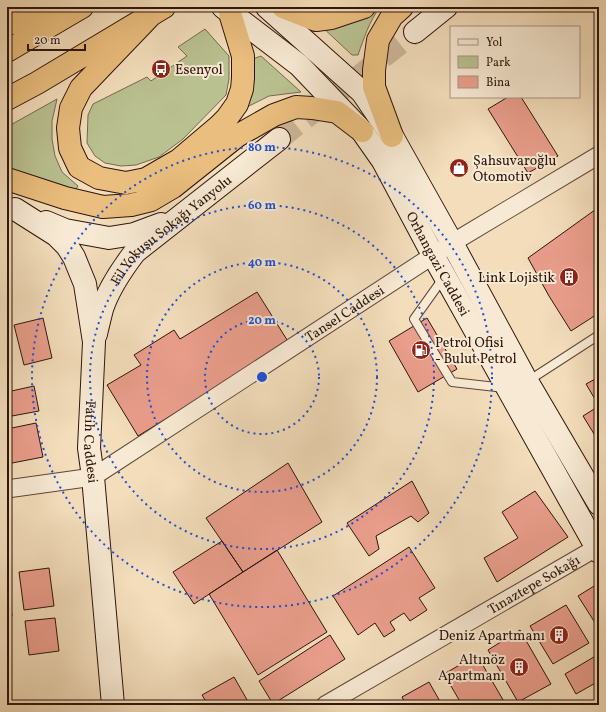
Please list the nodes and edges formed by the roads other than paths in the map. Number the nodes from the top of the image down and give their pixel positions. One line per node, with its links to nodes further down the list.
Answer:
1 (266, 7): 14 (main road, Orhangazi Caddesi)
2 (283, 7): 3 (highway)
3 (364, 7)
4 (402, 7): 14 (highway)
5 (446, 7): 10 (main road)
6 (79, 9): 9 (highway); 11 (highway)
7 (226, 10): 8 (highway); 13 (main road, Orhangazi Caddesi)
8 (157, 12): 12 (highway)
9 (7, 24)
10 (415, 32)
11 (7, 51)
12 (7, 99)
13 (362, 131): 17 (highway); 21 (main road, Orhangazi Caddesi)
14 (392, 136): 20 (main road, Orhangazi Caddesi)
15 (278, 139): 19 (main road, Fil Yokuşu Sokağı Yanyolu)
16 (599, 155): 20 (street, Tansel Caddesi)
17 (7, 179)
18 (11, 208): 19 (main road); 24 (main road, Fatih Caddesi)
19 (179, 217): 24 (main road, Fil Yokuşu Sokağı Yanyolu)
20 (452, 243): 21 (street, Tansel Caddesi); 25 (main road, Orhangazi Caddesi)
21 (433, 255): 22 (main road, Orhangazi Caddesi); 27 (street, Tansel Caddesi)
22 (445, 276): 26 (main road, Orhangazi Caddesi); 26 (lane)
23 (599, 335): 25 (lane)
24 (94, 342): 27 (main road, Fatih Caddesi)
25 (528, 381): 29 (main road, Orhangazi Caddesi)
26 (507, 389): 30 (main road, Orhangazi Caddesi)
27 (94, 477): 28 (street); 31 (main road, Fatih Caddesi)
28 (7, 489)
29 (599, 504)
30 (598, 549): 32 (street, Tınaztepe Sokağı)
31 (113, 705)
32 (325, 705)

